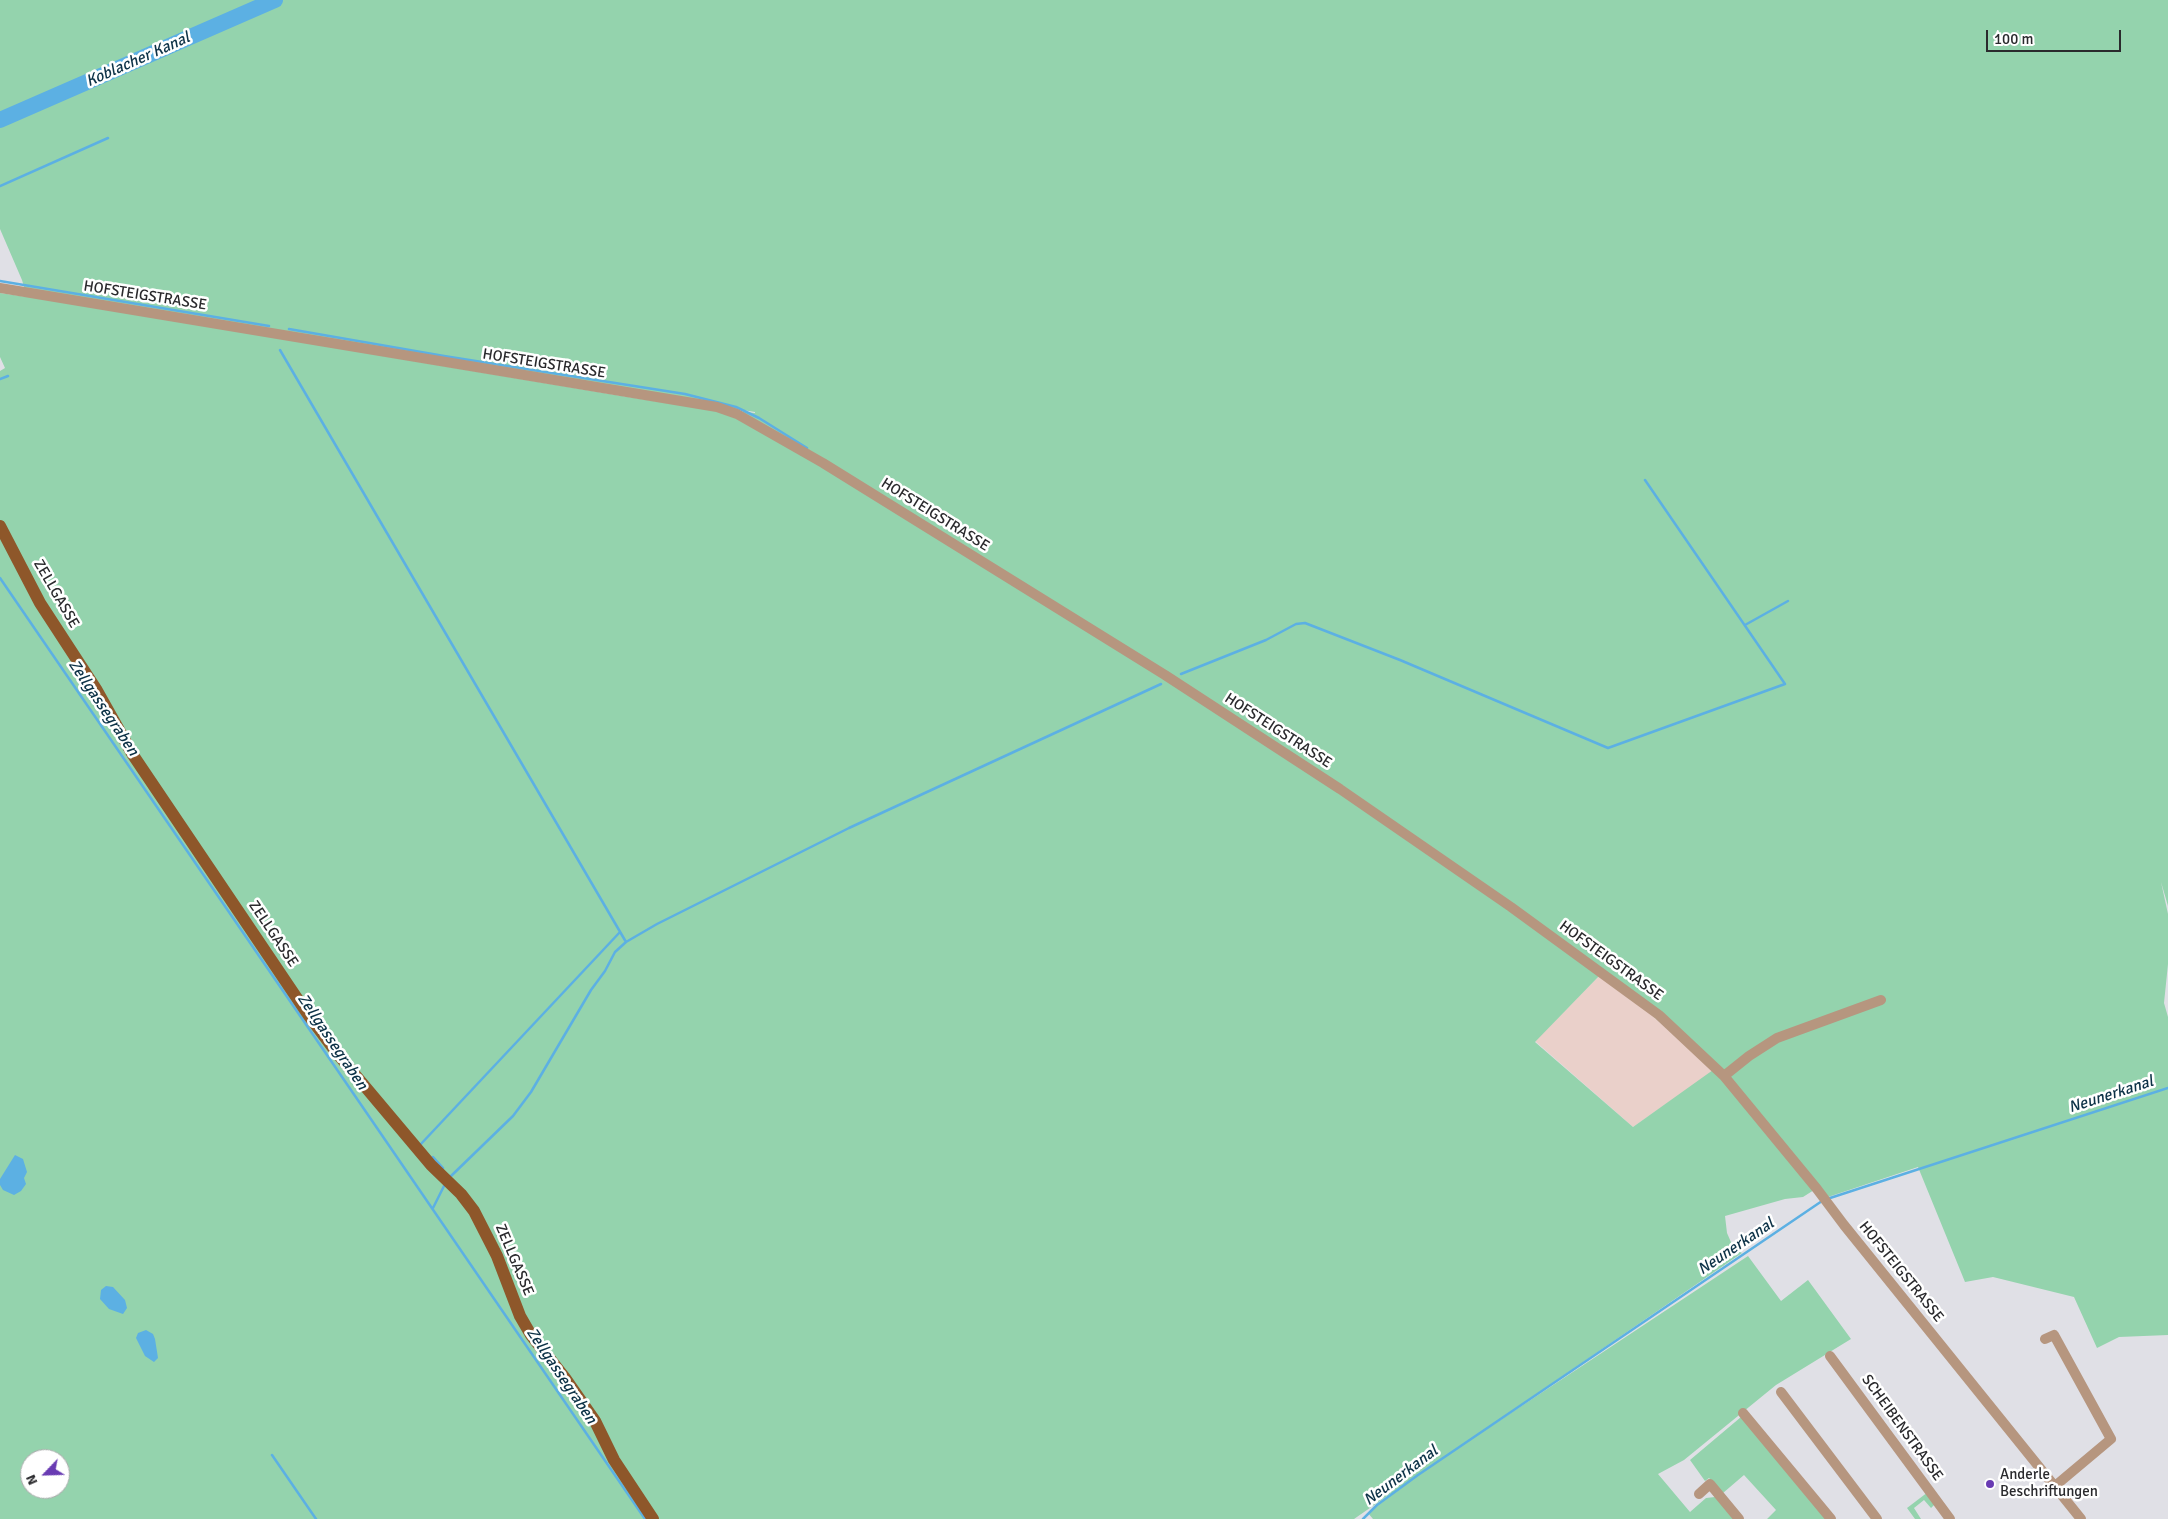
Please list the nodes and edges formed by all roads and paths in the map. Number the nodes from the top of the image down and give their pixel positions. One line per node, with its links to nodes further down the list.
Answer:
1 (0, 288): 4 (street, HOFSTEIGSTRASSE)
2 (0, 526): 11 (main road, ZELLGASSE)
3 (1881, 1000): 4 (street)
4 (1724, 1076): 9 (street, HOFSTEIGSTRASSE)
5 (2045, 1339): 9 (street)
6 (1830, 1356): 15 (street, SCHEIBENSTRASSE)
7 (1781, 1392): 14 (street)
8 (1744, 1413): 13 (street)
9 (2055, 1486): 16 (street, HOFSTEIGSTRASSE)
10 (1698, 1494): 12 (street)
11 (653, 1519)
12 (1739, 1519)
13 (1831, 1519)
14 (1877, 1519)
15 (1950, 1519)
16 (2081, 1519)

